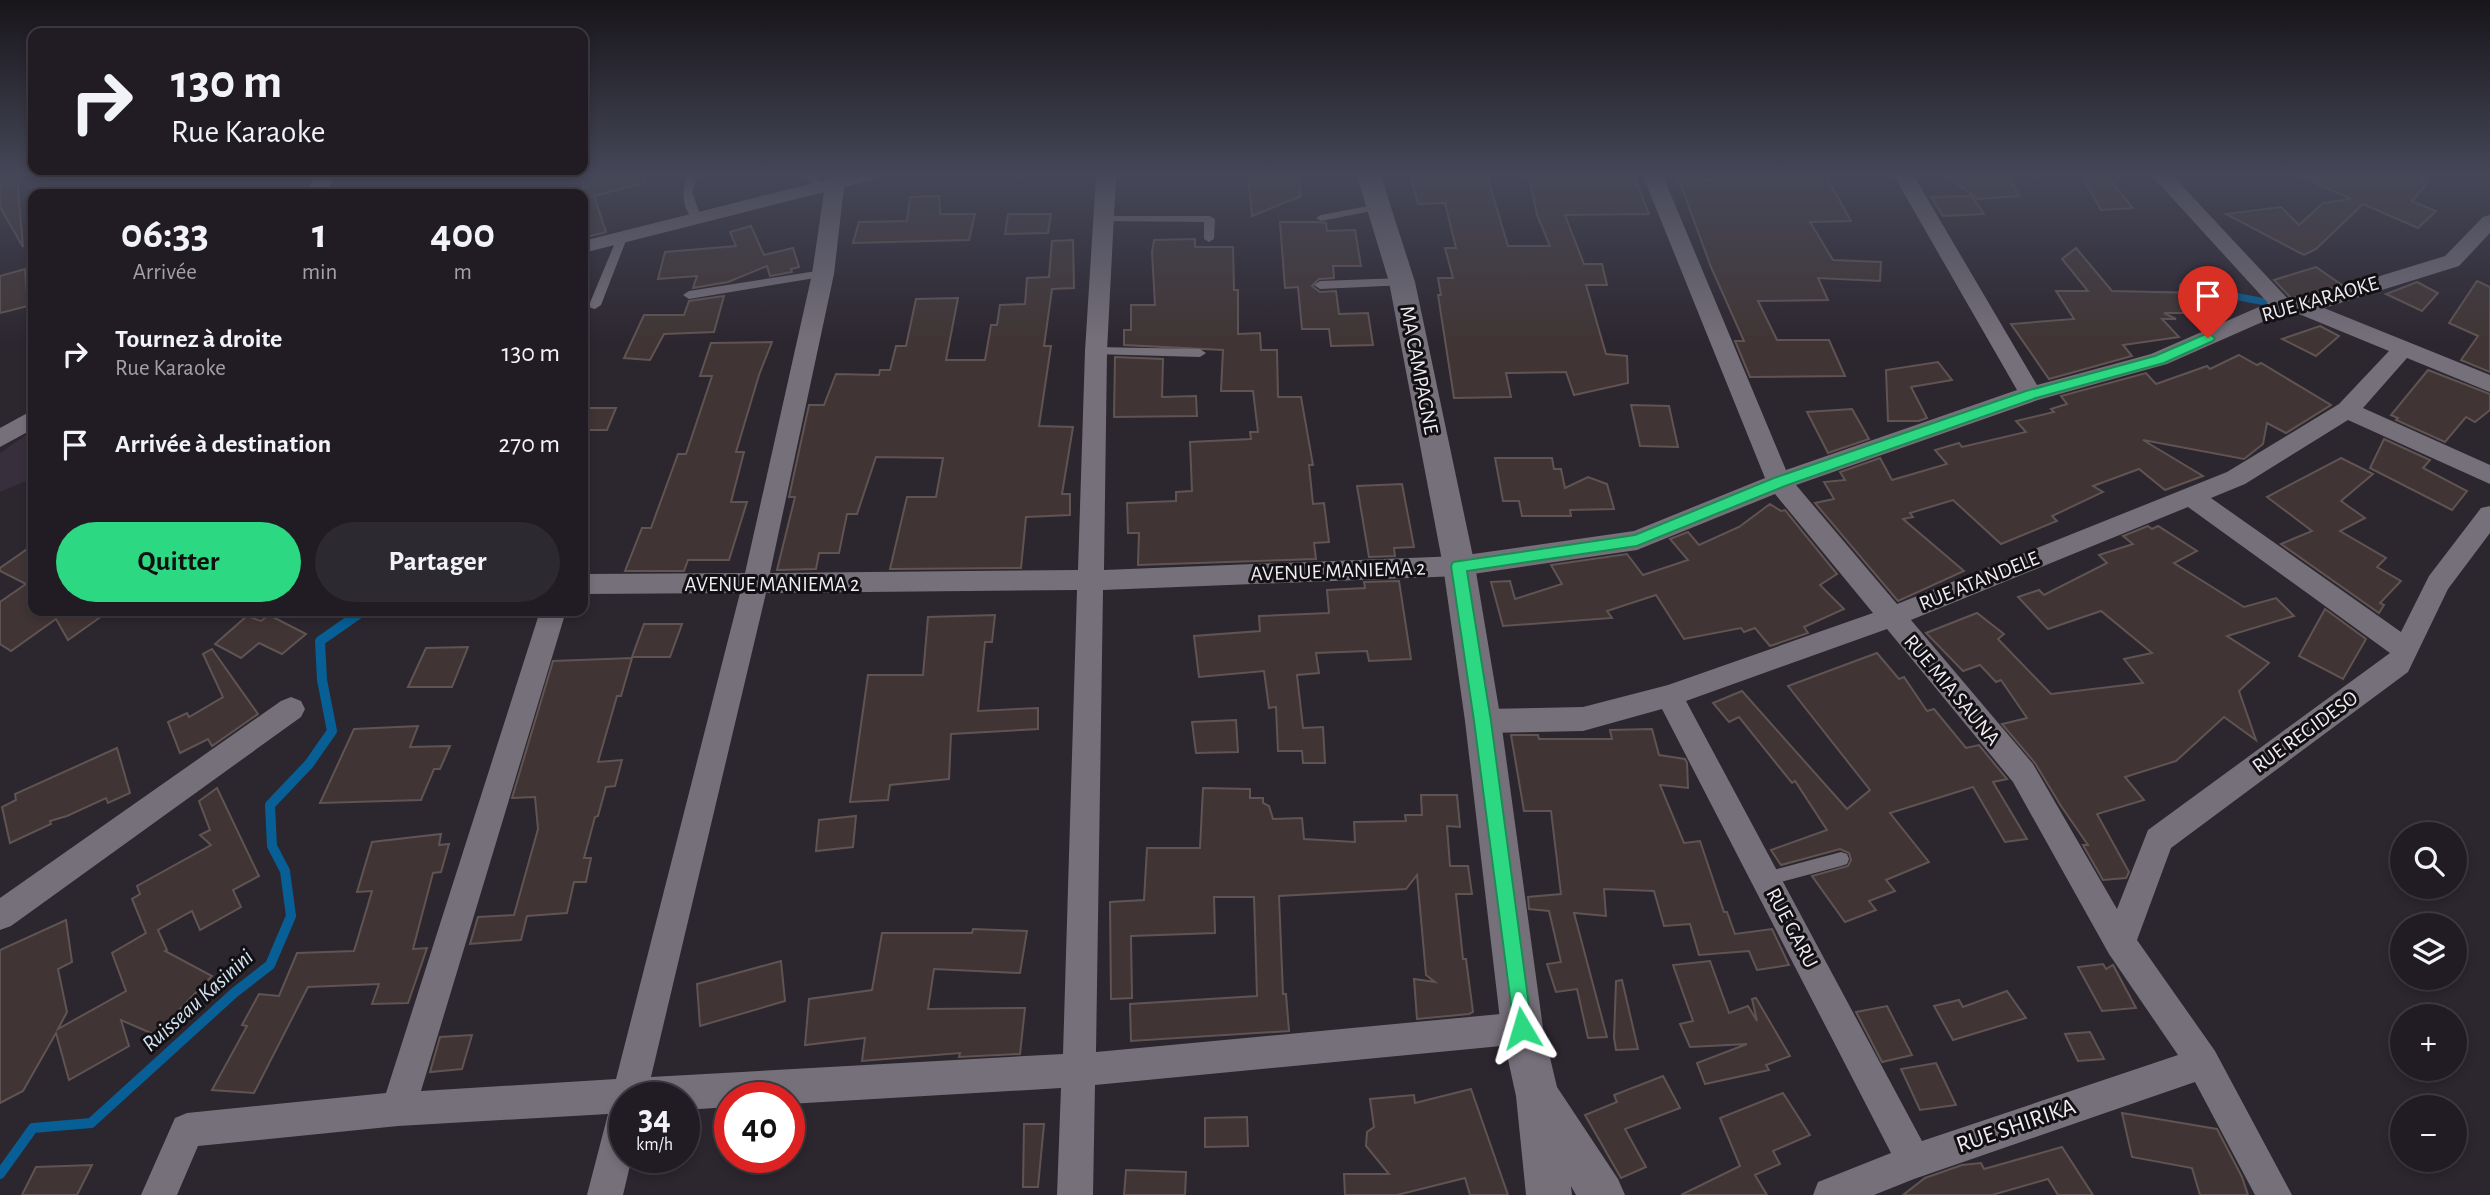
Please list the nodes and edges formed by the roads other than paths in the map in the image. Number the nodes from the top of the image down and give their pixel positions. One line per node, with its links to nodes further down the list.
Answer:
1 (645, 232): 10 (street)
2 (822, 232): 13 (street)
3 (1103, 232): 19 (street)
4 (1209, 232): 11 (lane)
5 (1386, 232): 14 (street, MA CAMPAGNE)
6 (1676, 232): 28 (street, RUE MIA SAUNA)
7 (1937, 232): 23 (street)
8 (2218, 232): 18 (street)
9 (2480, 232): 18 (street, RUE KARAOKE)
10 (622, 238): 12 (street); 17 (lane)
11 (1209, 239)
12 (588, 246)
13 (823, 274): 16 (lane); 34 (street)
14 (1402, 282): 15 (lane); 31 (street, MA CAMPAGNE)
15 (1320, 285)
16 (689, 295)
17 (595, 305)
18 (2293, 306): 21 (street); 23 (street, RUE KARAOKE)
19 (1096, 351): 20 (lane); 32 (street)
20 (1200, 353)
21 (2400, 354): 22 (street); 24 (street, RUE ATANDELE)
22 (2490, 384)
23 (2031, 394): 28 (street, RUE KARAOKE)
24 (2347, 410): 27 (street); 29 (street, RUE ATANDELE)
25 (28, 421): 26 (street)
26 (0, 439)
27 (2490, 475)
28 (1779, 482): 31 (street, RUE KARAOKE); 36 (street, RUE MIA SAUNA)
29 (2189, 496): 36 (street, RUE ATANDELE); 37 (street)
30 (2490, 515): 37 (street, RUE REGIDESO)
31 (1459, 566): 32 (street, AVENUE MANIEMA 2); 40 (street)
32 (1091, 580): 34 (street, AVENUE MANIEMA 2); 47 (street)
33 (588, 584): 34 (street, AVENUE MANIEMA 2)
34 (755, 584): 48 (street)
35 (552, 616): 52 (street)
36 (1891, 617): 38 (street, RUE ATANDELE); 44 (street, RUE MIA SAUNA)
37 (2405, 649): 44 (street, RUE REGIDESO)
38 (1669, 696): 40 (street, RUE ATANDELE); 42 (street, RUE GARU)
39 (291, 709): 43 (street)
40 (1483, 721): 45 (street)
41 (1841, 859): 42 (lane)
42 (1766, 879): 53 (street, RUE GARU)
43 (0, 916)
44 (2120, 943): 46 (street, RUE MIA SAUNA)
45 (1522, 1028): 47 (street); 49 (street)
46 (2203, 1063): 53 (street, RUE SHIRIKA); 61 (street, RUE MIA SAUNA)
47 (1079, 1070): 50 (street); 57 (street)
48 (633, 1082)
49 (1538, 1096): 58 (street); 59 (street)
50 (700, 1097)
51 (609, 1103): 52 (street)
52 (398, 1109): 55 (street)
53 (1914, 1161): 60 (street, RUE SHIRIKA)
54 (610, 1173): 56 (street)
55 (159, 1195)
56 (605, 1195)
57 (1075, 1195)
58 (1549, 1195)
59 (1602, 1195)
60 (1831, 1195)
61 (2274, 1195)

